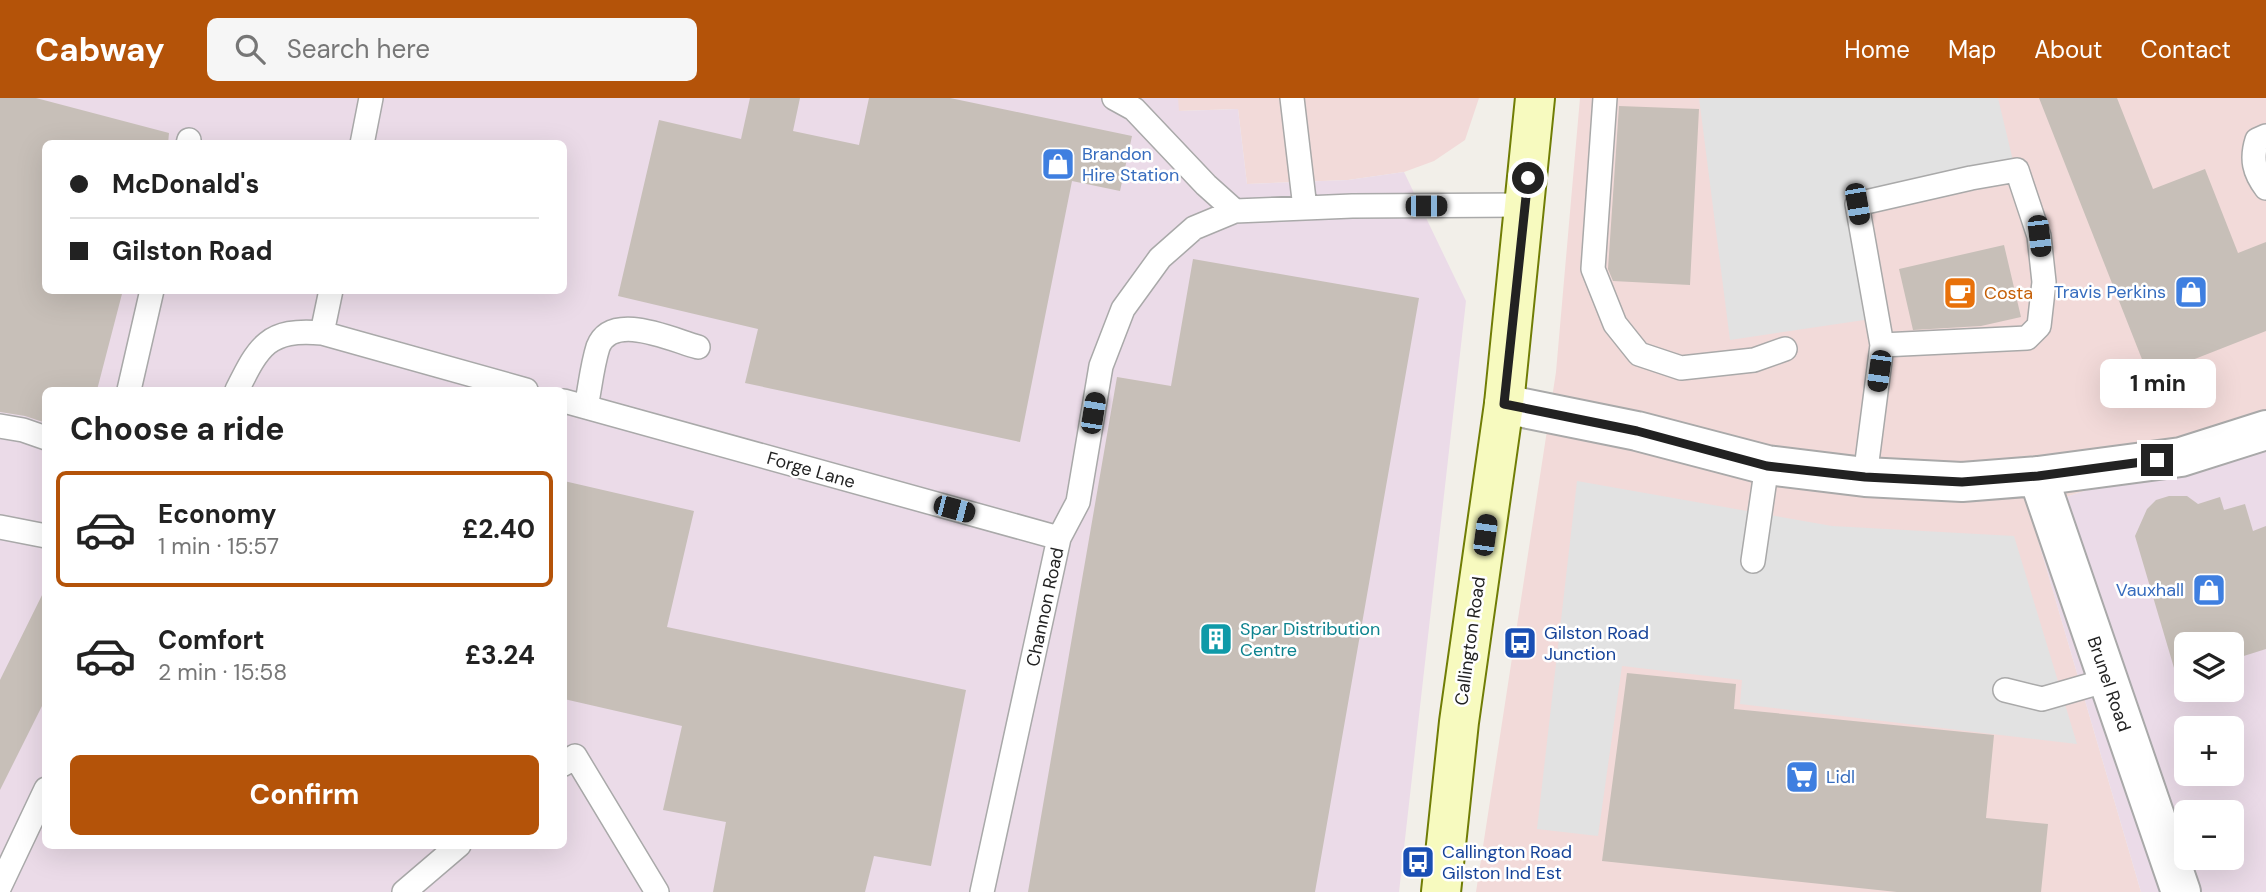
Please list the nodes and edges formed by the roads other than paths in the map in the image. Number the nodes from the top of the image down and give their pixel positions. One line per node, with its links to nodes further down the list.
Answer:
1 (371, 98): 7 (lane)
2 (1114, 98): 11 (lane)
3 (1292, 98): 10 (lane)
4 (1535, 98): 9 (main road, Callington Road)
5 (1605, 98): 17 (lane)
6 (2266, 136): 8 (lane)
7 (363, 140)
8 (2266, 188)
9 (1526, 205): 10 (lane, Channon Road); 22 (main road, Callington Road)
10 (1305, 208): 11 (lane, Channon Road)
11 (1235, 211): 32 (lane, Channon Road)
12 (151, 294): 18 (lane)
13 (330, 294): 14 (lane)
14 (322, 333): 19 (lane); 20 (lane)
15 (1882, 345): 15 (lane); 29 (lane)
16 (698, 347): 23 (lane)
17 (1785, 349)
18 (130, 387)
19 (239, 387)
20 (515, 387)
21 (567, 402): 23 (lane, Forge Lane)
22 (1504, 404): 27 (street); 43 (main road, Callington Road)
23 (586, 407): 32 (lane, Forge Lane)
24 (0, 426): 26 (lane)
25 (2266, 430): 28 (street)
26 (42, 437)
27 (1767, 466): 29 (street); 33 (lane)
28 (2038, 476): 29 (street); 34 (street, Brunel Road)
29 (1865, 477)
30 (1, 530): 31 (lane)
31 (42, 535)
32 (1059, 538): 42 (lane, Channon Road)
33 (1753, 561)
34 (2108, 680): 35 (lane); 44 (street, Brunel Road)
35 (2005, 690)
36 (567, 762): 41 (lane)
37 (42, 797): 39 (lane)
38 (454, 849): 40 (lane)
39 (0, 886)
40 (404, 892)
41 (657, 892)
42 (982, 892)
43 (1441, 892)
44 (2181, 892)

